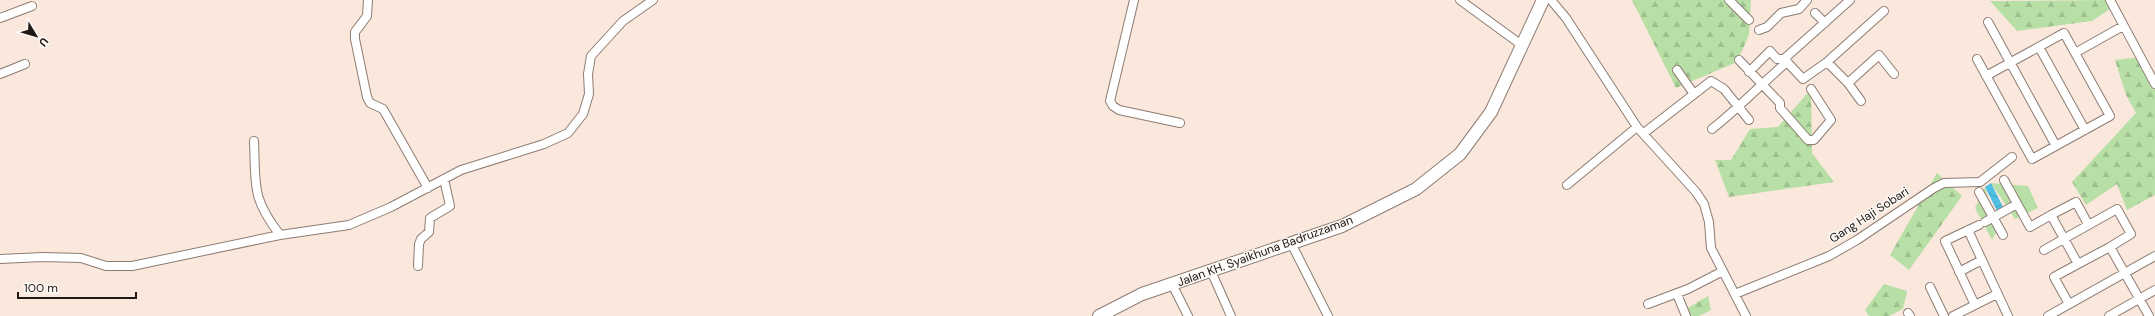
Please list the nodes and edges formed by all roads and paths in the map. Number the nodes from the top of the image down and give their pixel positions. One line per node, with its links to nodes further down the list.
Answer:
1 (368, 0): 53 (street)
2 (653, 0): 50 (street)
3 (1134, 0): 42 (street)
4 (1460, 0): 20 (street)
5 (1543, 0): 20 (main road, Jalan KH. Syaikhuna Badruzzaman)
6 (1551, 0): 43 (street)
7 (1729, 0): 15 (street)
8 (1807, 0): 19 (street)
9 (1849, 0): 17 (street)
10 (2110, 0): 18 (street)
11 (32, 6): 14 (street)
12 (1884, 11): 26 (street)
13 (1815, 13): 17 (street)
14 (0, 18)
15 (1749, 20)
16 (1988, 22): 27 (street)
17 (1825, 23): 25 (street)
18 (2123, 26): 22 (street); 37 (street)
19 (1758, 30)
20 (1523, 46): 63 (main road, Jalan KH. Syaikhuna Badruzzaman)
21 (2039, 47): 22 (street); 27 (street); 45 (street)
22 (2075, 53): 45 (street)
23 (1977, 59): 33 (street)
24 (1738, 60): 30 (street)
25 (1786, 61): 30 (street); 34 (street); 36 (street)
26 (1827, 62): 34 (street); 35 (street)
27 (2011, 63): 33 (street); 48 (street)
28 (25, 64): 31 (street)
29 (1677, 70): 38 (street)
30 (1749, 72): 36 (street)
31 (0, 74)
32 (1894, 74): 35 (street)
33 (1986, 76): 48 (street)
34 (1803, 79): 36 (street)
35 (1848, 83): 39 (street)
36 (1761, 84): 40 (street)
37 (2155, 84)
38 (1694, 94): 40 (street); 46 (street)
39 (1861, 101)
40 (1739, 107): 41 (street); 44 (street)
41 (1749, 120)
42 (1180, 123)
43 (1637, 127): 46 (street); 52 (street)
44 (1712, 129)
45 (2085, 130): 48 (street)
46 (1644, 133): 72 (street)
47 (254, 142): 60 (street)
48 (2056, 146)
49 (2012, 157): 79 (street, Gang Haji Sobari)
50 (444, 179): 53 (street); 70 (street)
51 (2004, 180): 55 (street)
52 (1567, 185)
53 (428, 188): 60 (street)
54 (1979, 192): 57 (street)
55 (2017, 204): 56 (street); 57 (street)
56 (2051, 215): 58 (street); 62 (street)
57 (1993, 218): 59 (street); 61 (street)
58 (2088, 224): 62 (street); 64 (street)
59 (1968, 230): 68 (street); 73 (street)
60 (280, 235): 67 (street)
61 (2003, 236)
62 (2064, 238): 65 (street); 69 (street)
63 (1291, 243): 71 (main road, Jalan KH. Syaikhuna Badruzzaman); 88 (street)
64 (2110, 247): 69 (street); 74 (street)
65 (2044, 250)
66 (2155, 256): 74 (street)
67 (0, 259)
68 (1982, 260): 73 (street); 80 (street)
69 (2078, 264): 83 (street)
70 (418, 266)
71 (1211, 271): 75 (main road, Jalan KH. Syaikhuna Badruzzaman); 87 (street)
72 (1723, 271): 78 (street); 79 (street)
73 (1958, 272): 84 (street)
74 (2125, 273): 81 (street); 83 (street)
75 (1172, 284): 85 (main road, Jalan KH. Syaikhuna Badruzzaman); 86 (street)
76 (1930, 287): 91 (street)
77 (2155, 290): 81 (street)
78 (1677, 294): 82 (street); 89 (street)
79 (1735, 294): 90 (street)
80 (1997, 294): 84 (street); 93 (street)
81 (2139, 299): 95 (street); 96 (street)
82 (1648, 304)
83 (2069, 304): 94 (street)
84 (1975, 305): 92 (street)
85 (1099, 316)
86 (1188, 316)
87 (1231, 316)
88 (1328, 316)
89 (1686, 316)
90 (1746, 316)
91 (1944, 316)
92 (1953, 316)
93 (2008, 316)
94 (2048, 316)
95 (2109, 316)
96 (2149, 316)

